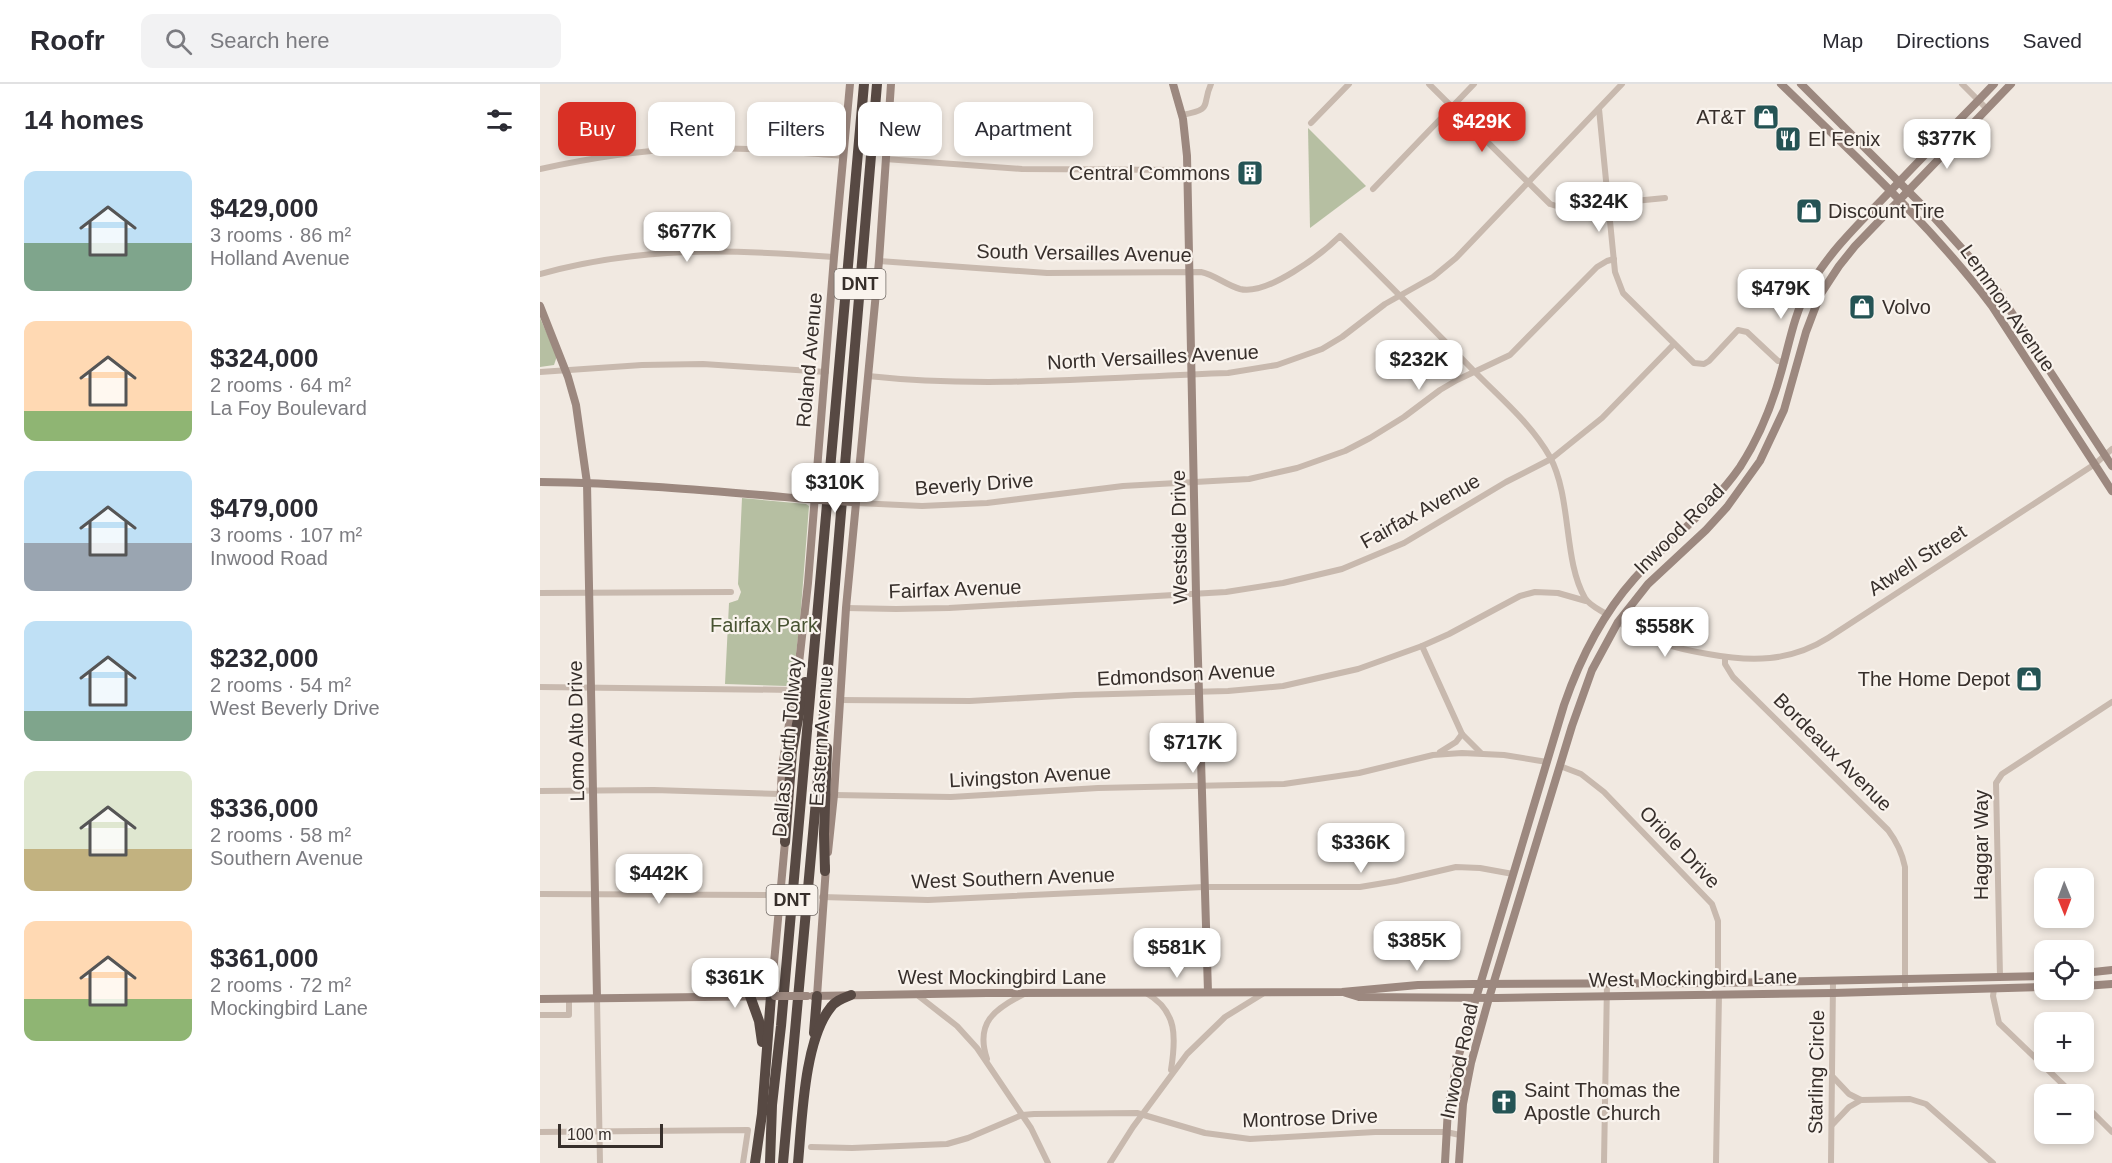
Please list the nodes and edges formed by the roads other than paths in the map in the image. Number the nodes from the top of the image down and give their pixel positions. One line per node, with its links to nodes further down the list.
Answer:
1 (850, 84): 24 (main road, Roland Avenue)
2 (864, 84): 83 (highway, Dallas North Tollway / DNT)
3 (877, 84): 89 (highway, Dallas North Tollway / DNT)
4 (891, 84): 28 (main road, Eastern Avenue)
5 (1173, 84): 21 (main road, Westside Drive)
6 (1211, 84): 21 (street)
7 (1349, 84): 23 (street)
8 (1429, 84): 18 (street)
9 (1474, 84): 18 (street)
10 (1622, 84): 19 (street, North Versailles Avenue)
11 (1781, 84): 16 (main road, Lemmon Avenue)
12 (1962, 84): 17 (street)
13 (1994, 84): 17 (main road, Inwood Road)
14 (2011, 84): 20 (main road, Inwood Road)
15 (1804, 87): 16 (main road); 22 (main road, Lemmon Avenue)
16 (1797, 100): 25 (main road, Lemmon Avenue)
17 (1978, 101): 20 (street); 32 (main road, Inwood Road)
18 (1452, 107): 31 (street); 33 (street)
19 (1599, 109): 31 (street, North Versailles Avenue); 38 (street)
20 (1987, 109): 34 (main road, Inwood Road)
21 (1182, 115): 30 (main road, Westside Drive)
22 (1840, 122): 25 (main road); 32 (main road, Lemmon Avenue)
23 (1311, 123)
24 (846, 132)
25 (1831, 133): 35 (main road, Lemmon Avenue)
26 (747, 149): 29 (street)
27 (844, 156): 41 (main road, Roland Avenue)
28 (885, 159): 30 (street); 43 (main road, Eastern Avenue)
29 (540, 169)
30 (1188, 170): 44 (main road, Westside Drive)
31 (1528, 182): 38 (street); 48 (street, North Versailles Avenue)
32 (1900, 182): 34 (main road, Lemmon Avenue); 35 (main road, Inwood Road)
33 (1373, 189)
34 (1909, 191): 37 (main road, Inwood Road); 39 (main road, Lemmon Avenue)
35 (1890, 192): 37 (main road, Lemmon Avenue); 46 (main road, Inwood Road)
36 (1665, 198): 38 (street)
37 (1899, 201): 40 (main road, Lemmon Avenue); 47 (main road, Inwood Road)
38 (1608, 204): 42 (street)
39 (1955, 240): 40 (main road); 50 (main road, Lemmon Avenue)
40 (1946, 249): 51 (main road, Lemmon Avenue)
41 (834, 257): 45 (street); 56 (main road, Roland Avenue)
42 (1614, 259): 52 (street); 57 (street, Beverly Drive)
43 (879, 261): 44 (street, South Versailles Avenue); 60 (main road, Eastern Avenue)
44 (1190, 272): 48 (street, South Versailles Avenue); 59 (main road, Westside Drive)
45 (540, 274)
46 (1809, 288): 47 (main road); 53 (main road, Inwood Road)
47 (1820, 295): 58 (main road, Inwood Road)
48 (1399, 296): 57 (street); 59 (street, North Versailles Avenue)
49 (540, 306): 54 (main road, Lomo Alto Drive)
50 (2019, 322): 51 (main road); 63 (main road, Lemmon Avenue)
51 (2007, 329): 65 (main road, Lemmon Avenue)
52 (1674, 344): 53 (street); 64 (street, Fairfax Avenue)
53 (1783, 366): 58 (main road); 61 (main road, Inwood Road)
54 (566, 370): 55 (street); 56 (street); 68 (main road, Lomo Alto Drive)
55 (540, 372)
56 (826, 372): 71 (main road, Roland Avenue)
57 (1475, 372): 64 (street); 69 (street, Beverly Drive)
58 (1796, 373): 62 (main road, Inwood Road)
59 (1192, 374): 60 (street, North Versailles Avenue); 69 (main road, Westside Drive)
60 (868, 376): 72 (main road, Eastern Avenue)
61 (1759, 433): 62 (main road); 78 (main road, Inwood Road)
62 (1772, 439): 81 (main road, Inwood Road)
63 (2108, 452): 65 (street, Atwell Street); 66 (main road, Lemmon Avenue)
64 (1551, 459): 76 (street, Fairfax Avenue); 77 (street)
65 (2095, 464): 70 (main road, Lemmon Avenue); 85 (street, Atwell Street)
66 (2112, 466)
67 (540, 482): 68 (main road, Beverly Drive)
68 (587, 483): 71 (main road, Beverly Drive); 73 (main road, Lomo Alto Drive)
69 (1195, 483): 72 (street, Beverly Drive); 76 (main road, Westside Drive)
70 (2112, 491)
71 (817, 499): 72 (main road, Beverly Drive, bridge); 88 (main road, Roland Avenue)
72 (854, 503): 79 (main road, Eastern Avenue)
73 (590, 592): 74 (street); 75 (street); 87 (main road, Lomo Alto Drive)
74 (731, 592)
75 (540, 593)
76 (1196, 594): 79 (street, Fairfax Avenue); 90 (main road, Westside Drive)
77 (1586, 601): 80 (street); 84 (street, Edmondson Avenue)
78 (1616, 601): 80 (main road, Inwood Road); 81 (main road)
79 (846, 608): 91 (main road, Eastern Avenue)
80 (1606, 615): 82 (main road); 96 (main road, Inwood Road)
81 (1618, 622): 82 (main road, Inwood Road); 85 (street)
82 (1612, 632): 97 (main road, Inwood Road)
83 (814, 638): 103 (highway); 166 (highway, Dallas North Tollway / DNT)
84 (1422, 646): 90 (street, Edmondson Avenue); 93 (street)
85 (1725, 658): 116 (street, Bordeaux Avenue)
86 (540, 687): 87 (street)
87 (591, 687): 88 (street); 99 (main road, Lomo Alto Drive)
88 (794, 690): 101 (main road, Roland Avenue)
89 (826, 691): 104 (highway); 167 (highway, Dallas North Tollway / DNT)
90 (1198, 693): 91 (street, Edmondson Avenue); 98 (main road, Westside Drive)
91 (839, 700): 102 (main road, Eastern Avenue)
92 (2112, 702): 115 (street, Haggar Way)
93 (1462, 734): 94 (street); 95 (street)
94 (1481, 753): 95 (street, Livingston Avenue); 96 (street, Livingston Avenue)
95 (1435, 755): 98 (street, Livingston Avenue)
96 (1547, 762): 97 (main road); 105 (main road, Inwood Road)
97 (1560, 766): 119 (street, Oriole Drive); 121 (main road, Inwood Road)
98 (1202, 786): 102 (street, Livingston Avenue); 106 (main road, Westside Drive)
99 (593, 790): 100 (street); 101 (street); 107 (main road, Lomo Alto Drive)
100 (540, 791)
101 (780, 794): 103 (main road, Roland Avenue)
102 (834, 795): 104 (main road, Eastern Avenue)
103 (785, 842): 109 (main road, Roland Avenue)
104 (825, 871): 110 (main road, Eastern Avenue)
105 (1513, 874): 106 (street, West Southern Avenue); 120 (main road, Inwood Road)
106 (1204, 887): 110 (street, West Southern Avenue); 127 (main road, Westside Drive)
107 (594, 892): 108 (street); 109 (street); 141 (main road, Lomo Alto Drive)
108 (540, 894)
109 (779, 895): 111 (main road, Roland Avenue)
110 (822, 897): 138 (main road, Eastern Avenue)
111 (774, 960): 136 (main road); 137 (main road, Roland Avenue)
112 (2112, 970): 113 (main road)
113 (2094, 972)
114 (2034, 976): 115 (main road, West Mockingbird Lane)
115 (2000, 977): 116 (main road, West Mockingbird Lane); 125 (main road)
116 (1905, 980): 117 (main road, West Mockingbird Lane); 130 (street, Bordeaux Avenue)
117 (1833, 982): 119 (main road, West Mockingbird Lane); 132 (street, Starling Circle)
118 (1607, 983): 119 (main road, West Mockingbird Lane); 121 (main road, West Mockingbird Lane); 139 (street)
119 (1718, 983): 134 (main road)
120 (1481, 984): 121 (main road, West Mockingbird Lane); 129 (main road, West Mockingbird Lane); 142 (main road, Inwood Road)
121 (1494, 984): 143 (main road, Inwood Road)
122 (2112, 984): 123 (main road)
123 (2094, 985)
124 (2034, 987): 125 (main road, West Mockingbird Lane)
125 (1994, 989): 130 (main road, West Mockingbird Lane); 151 (street)
126 (1146, 992): 127 (main road, West Mockingbird Lane); 131 (main road, West Mockingbird Lane); 149 (street)
127 (1208, 992): 128 (main road, West Mockingbird Lane)
128 (1265, 992): 129 (main road, West Mockingbird Lane); 149 (street)
129 (1342, 992): 142 (main road, West Mockingbird Lane)
130 (1905, 992): 132 (main road, West Mockingbird Lane)
131 (1024, 993): 133 (main road, West Mockingbird Lane); 148 (street)
132 (1833, 993): 134 (main road, West Mockingbird Lane); 150 (street, Starling Circle)
133 (915, 994): 135 (main road, West Mockingbird Lane); 148 (street)
134 (1719, 994): 139 (main road, West Mockingbird Lane); 174 (street)
135 (851, 995): 138 (main road, West Mockingbird Lane); 146 (highway)
136 (750, 996): 137 (main road, West Mockingbird Lane); 141 (main road, West Mockingbird Lane); 147 (highway)
137 (773, 996): 138 (main road, West Mockingbird Lane, bridge); 147 (highway)
138 (812, 996): 146 (highway)
139 (1607, 996): 143 (main road, West Mockingbird Lane); 173 (street)
140 (569, 998): 141 (main road, West Mockingbird Lane); 144 (main road, West Mockingbird Lane); 145 (street)
141 (597, 998): 157 (street, Lomo Alto Drive)
142 (1476, 998): 143 (main road, West Mockingbird Lane); 160 (main road, Inwood Road)
143 (1489, 998): 161 (main road, Inwood Road)
144 (540, 999)
145 (540, 1015)
146 (814, 1045): 168 (highway)
147 (765, 1060): 165 (highway)
148 (989, 1066): 155 (street)
149 (1171, 1073): 153 (street)
150 (1833, 1077): 152 (street); 156 (street, Starling Circle)
151 (2063, 1084)
152 (1861, 1100): 156 (street); 176 (street)
153 (1144, 1114): 155 (street, Montrose Drive); 160 (street, Montrose Drive); 170 (street)
154 (2094, 1114): 158 (street)
155 (1022, 1115): 162 (street, Montrose Drive); 169 (street)
156 (1831, 1125): 175 (street, Starling Circle)
157 (600, 1131): 159 (street); 163 (street, Lomo Alto Drive); 164 (street)
158 (2112, 1131)
159 (540, 1132)
160 (1446, 1132): 161 (street, Montrose Drive); 171 (main road, Inwood Road)
161 (1460, 1135): 172 (main road, Inwood Road)
162 (811, 1147)
163 (600, 1163)
164 (743, 1163)
165 (755, 1163)
166 (770, 1163)
167 (783, 1163)
168 (798, 1163)
169 (1048, 1163)
170 (1110, 1163)
171 (1445, 1163)
172 (1459, 1163)
173 (1604, 1163)
174 (1716, 1163)
175 (1831, 1163)
176 (1993, 1163)

